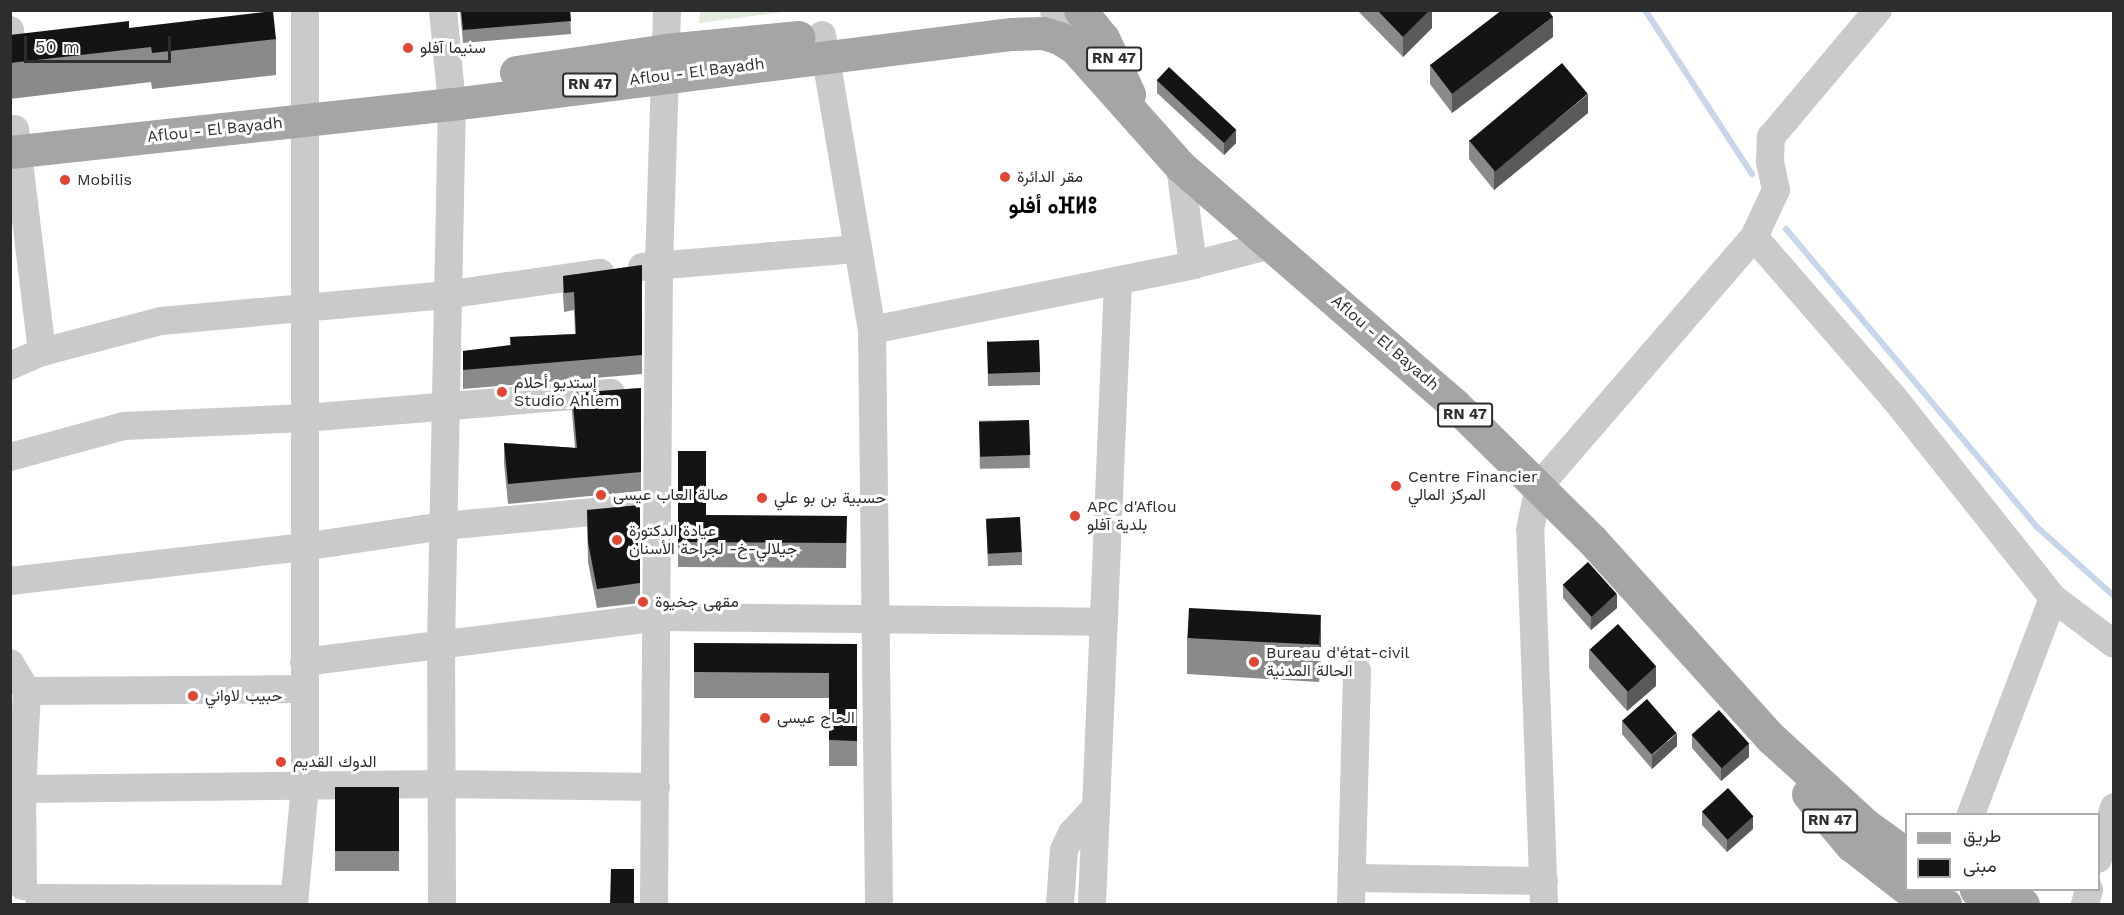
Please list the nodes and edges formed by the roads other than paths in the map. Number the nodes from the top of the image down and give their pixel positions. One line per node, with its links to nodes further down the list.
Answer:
1 (305, 10): 10 (street)
2 (443, 10): 9 (street)
3 (667, 10): 8 (street)
4 (1014, 10): 7 (main road, Aflou - El Bayadh / RN 47)
5 (1878, 10): 13 (street)
6 (1071, 16): 7 (main road, Aflou - El Bayadh / RN 47); 12 (main road, Aflou - El Bayadh / RN 47)
7 (824, 46): 8 (main road, Aflou - El Bayadh / RN 47); 15 (street)
8 (665, 63): 9 (main road, Aflou - El Bayadh / RN 47); 16 (street)
9 (450, 93): 10 (main road, Aflou - El Bayadh / RN 47); 19 (street)
10 (305, 110): 11 (main road, Aflou - El Bayadh / RN 47); 20 (street)
11 (14, 141): 22 (street)
12 (1180, 166): 14 (main road, Aflou - El Bayadh / RN 47); 17 (street)
13 (1754, 237): 28 (street); 33 (street)
14 (1271, 245): 17 (street); 28 (main road, Aflou - El Bayadh / RN 47)
15 (858, 249): 16 (street); 21 (street)
16 (659, 265): 19 (street); 24 (street)
17 (1193, 265): 18 (street)
18 (1118, 281): 21 (street); 36 (street)
19 (445, 295): 20 (street); 25 (street)
20 (308, 305): 22 (street); 26 (street)
21 (872, 330): 35 (street)
22 (42, 352): 23 (street)
23 (10, 366)
24 (661, 389): 25 (street); 29 (street)
25 (446, 407): 26 (street); 30 (street)
26 (305, 418): 27 (street); 31 (street)
27 (10, 457)
28 (1539, 486): 43 (main road, Aflou - El Bayadh / RN 47); 56 (street)
29 (659, 506): 30 (street); 34 (street)
30 (444, 526): 31 (street); 38 (street)
31 (303, 547): 32 (street); 41 (street)
32 (10, 581)
33 (2053, 598): 37 (street); 50 (street)
34 (658, 617): 35 (street); 38 (street); 46 (street)
35 (877, 621): 36 (street); 58 (street)
36 (1102, 622): 49 (street)
37 (2114, 644)
38 (441, 645): 41 (street); 44 (street)
39 (10, 663): 42 (street)
40 (1357, 671): 54 (street)
41 (303, 676): 42 (street); 45 (street)
42 (27, 692): 47 (street)
43 (1771, 738): 52 (main road, Aflou - El Bayadh / RN 47); 53 (main road, Aflou - El Bayadh / RN 47)
44 (441, 784): 45 (street); 46 (street); 60 (street)
45 (305, 786): 47 (street); 59 (street)
46 (656, 787): 61 (street)
47 (22, 789): 57 (street)
48 (2114, 807): 51 (street)
49 (1095, 808): 62 (street); 63 (street)
50 (1971, 813)
51 (2100, 852)
52 (1905, 853)
53 (1905, 881)
54 (1352, 891): 56 (street)
55 (1979, 891): 64 (main road)
56 (1544, 892)
57 (29, 894): 59 (street)
58 (883, 899)
59 (294, 902)
60 (442, 904)
61 (654, 904)
62 (1060, 904)
63 (1092, 904)
64 (2024, 904)

